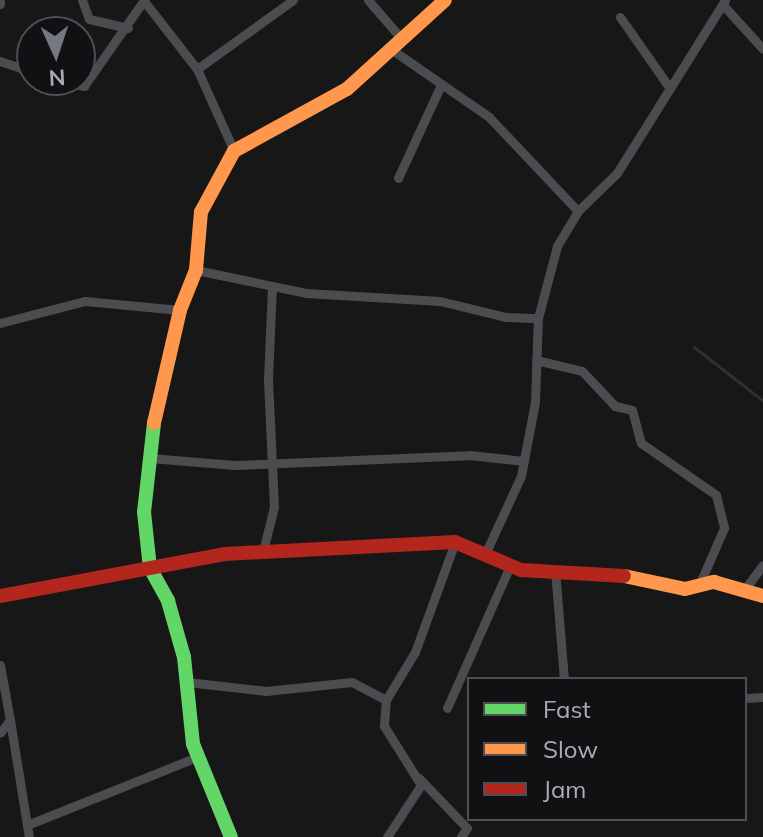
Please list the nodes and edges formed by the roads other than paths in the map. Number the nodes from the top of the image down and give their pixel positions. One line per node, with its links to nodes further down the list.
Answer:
1 (82, 0): 8 (street)
2 (293, 0): 11 (street)
3 (368, 0): 9 (street)
4 (445, 0): 9 (street)
5 (144, 1): 8 (street); 11 (street)
6 (724, 2): 10 (street); 14 (street)
7 (620, 17): 14 (street)
8 (128, 28): 12 (street)
9 (394, 42): 13 (street); 15 (street)
10 (763, 49)
11 (197, 69): 15 (street)
12 (96, 70)
13 (440, 87): 16 (street); 17 (street)
14 (669, 87): 17 (street)
15 (234, 151): 18 (street)
16 (398, 178)
17 (578, 211): 21 (street)
18 (196, 270): 19 (street); 20 (street)
19 (272, 288): 21 (street); 26 (street)
20 (180, 310): 22 (street); 24 (street)
21 (538, 318): 23 (street)
22 (0, 323)
23 (536, 360): 25 (street); 34 (street)
24 (150, 458): 26 (street); 32 (street)
25 (524, 461): 26 (street); 29 (street)
26 (271, 464): 28 (street)
27 (455, 542): 28 (street); 29 (street); 41 (street)
28 (263, 551): 32 (street)
29 (486, 552): 31 (street)
30 (763, 565): 35 (street)
31 (510, 566): 33 (street); 42 (street)
32 (150, 568): 36 (street); 40 (street)
33 (555, 570): 34 (street); 39 (street)
34 (700, 583): 35 (street)
35 (744, 590): 37 (street)
36 (0, 596)
37 (763, 596)
38 (0, 665): 43 (street)
39 (564, 677)
40 (187, 682): 41 (street); 45 (street)
41 (386, 700): 46 (street)
42 (447, 708)
43 (10, 720): 44 (street); 47 (street)
44 (0, 733)
45 (197, 757): 47 (street); 49 (street)
46 (419, 778): 50 (street); 51 (street)
47 (27, 825): 48 (street)
48 (29, 837)
49 (231, 837)
50 (387, 837)
51 (461, 837)

